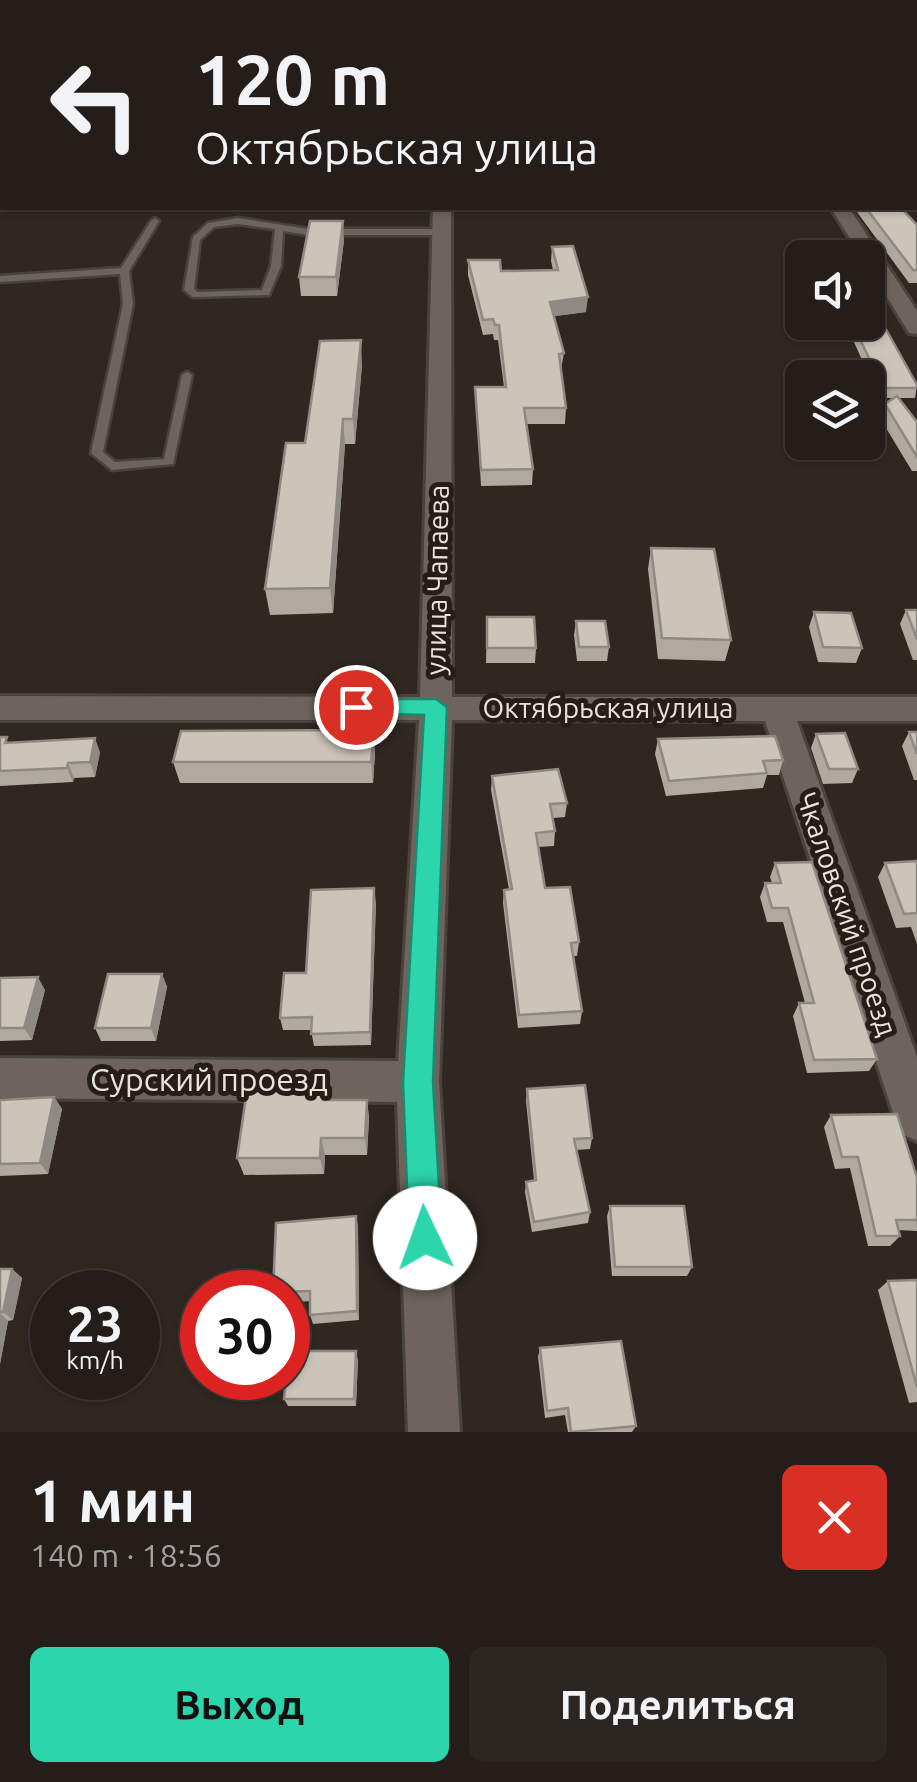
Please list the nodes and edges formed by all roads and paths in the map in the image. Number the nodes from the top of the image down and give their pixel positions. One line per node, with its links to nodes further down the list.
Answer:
1 (841, 210): 7 (street)
2 (155, 220): 5 (lane)
3 (442, 220): 4 (lane); 9 (street, улица Чапаева)
4 (279, 230): 4 (lane)
5 (124, 272): 6 (lane); 8 (lane)
6 (0, 280)
7 (917, 328)
8 (187, 375)
9 (436, 707): 10 (street, Октябрьская улица); 11 (street, Октябрьская улица); 14 (street, улица Чапаева)
10 (0, 708)
11 (777, 709): 12 (street, Октябрьская улица); 15 (street, Чкаловский проезд)
12 (917, 709)
13 (0, 1078): 14 (street, Сурский проезд)
14 (418, 1082): 16 (street, улица Чапаева)
15 (917, 1119)
16 (434, 1432)

